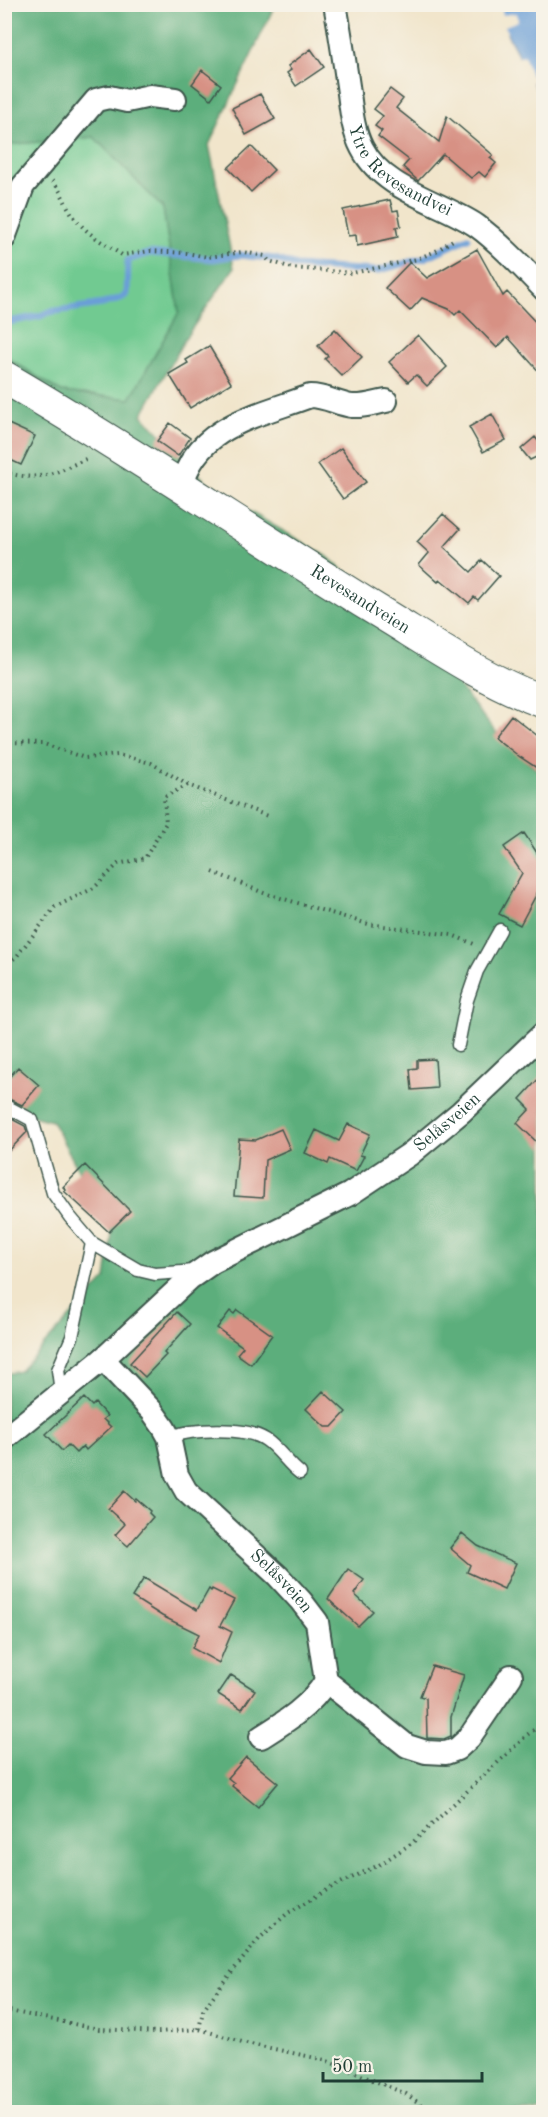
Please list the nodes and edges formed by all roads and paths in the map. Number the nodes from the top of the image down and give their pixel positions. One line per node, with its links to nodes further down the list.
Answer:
1 (335, 4): 4 (street, Ytre Revesandvei)
2 (175, 99): 3 (street)
3 (39, 168): 4 (path); 5 (street)
4 (472, 224): 6 (street, Ytre Revesandvei)
5 (4, 238)
6 (543, 290)
7 (4, 377): 9 (main road, Revesandveien)
8 (386, 401): 11 (street)
9 (115, 444): 10 (path); 11 (main road, Revesandveien)
10 (4, 472)
11 (182, 486): 12 (main road, Revesandveien)
12 (543, 702)
13 (4, 743): 14 (path)
14 (188, 785): 15 (path); 19 (path)
15 (270, 817)
16 (213, 872): 18 (path)
17 (500, 930): 18 (lane)
18 (489, 950): 21 (lane)
19 (4, 967)
20 (543, 1033): 24 (street, Selåsveien)
21 (458, 1045)
22 (4, 1105): 23 (lane)
23 (92, 1243): 24 (lane); 26 (lane)
24 (200, 1271): 25 (street, Selåsveien)
25 (103, 1359): 26 (street, Selåsveien); 27 (street, Selåsveien)
26 (62, 1392): 28 (street, Selåsveien)
27 (169, 1437): 29 (lane); 31 (street, Selåsveien)
28 (4, 1439)
29 (300, 1473)
30 (511, 1676): 31 (street)
31 (326, 1681): 33 (street)
32 (543, 1722): 35 (path)
33 (261, 1737)
34 (4, 2010): 35 (path)
35 (199, 2029): 36 (path)
36 (432, 2112)

